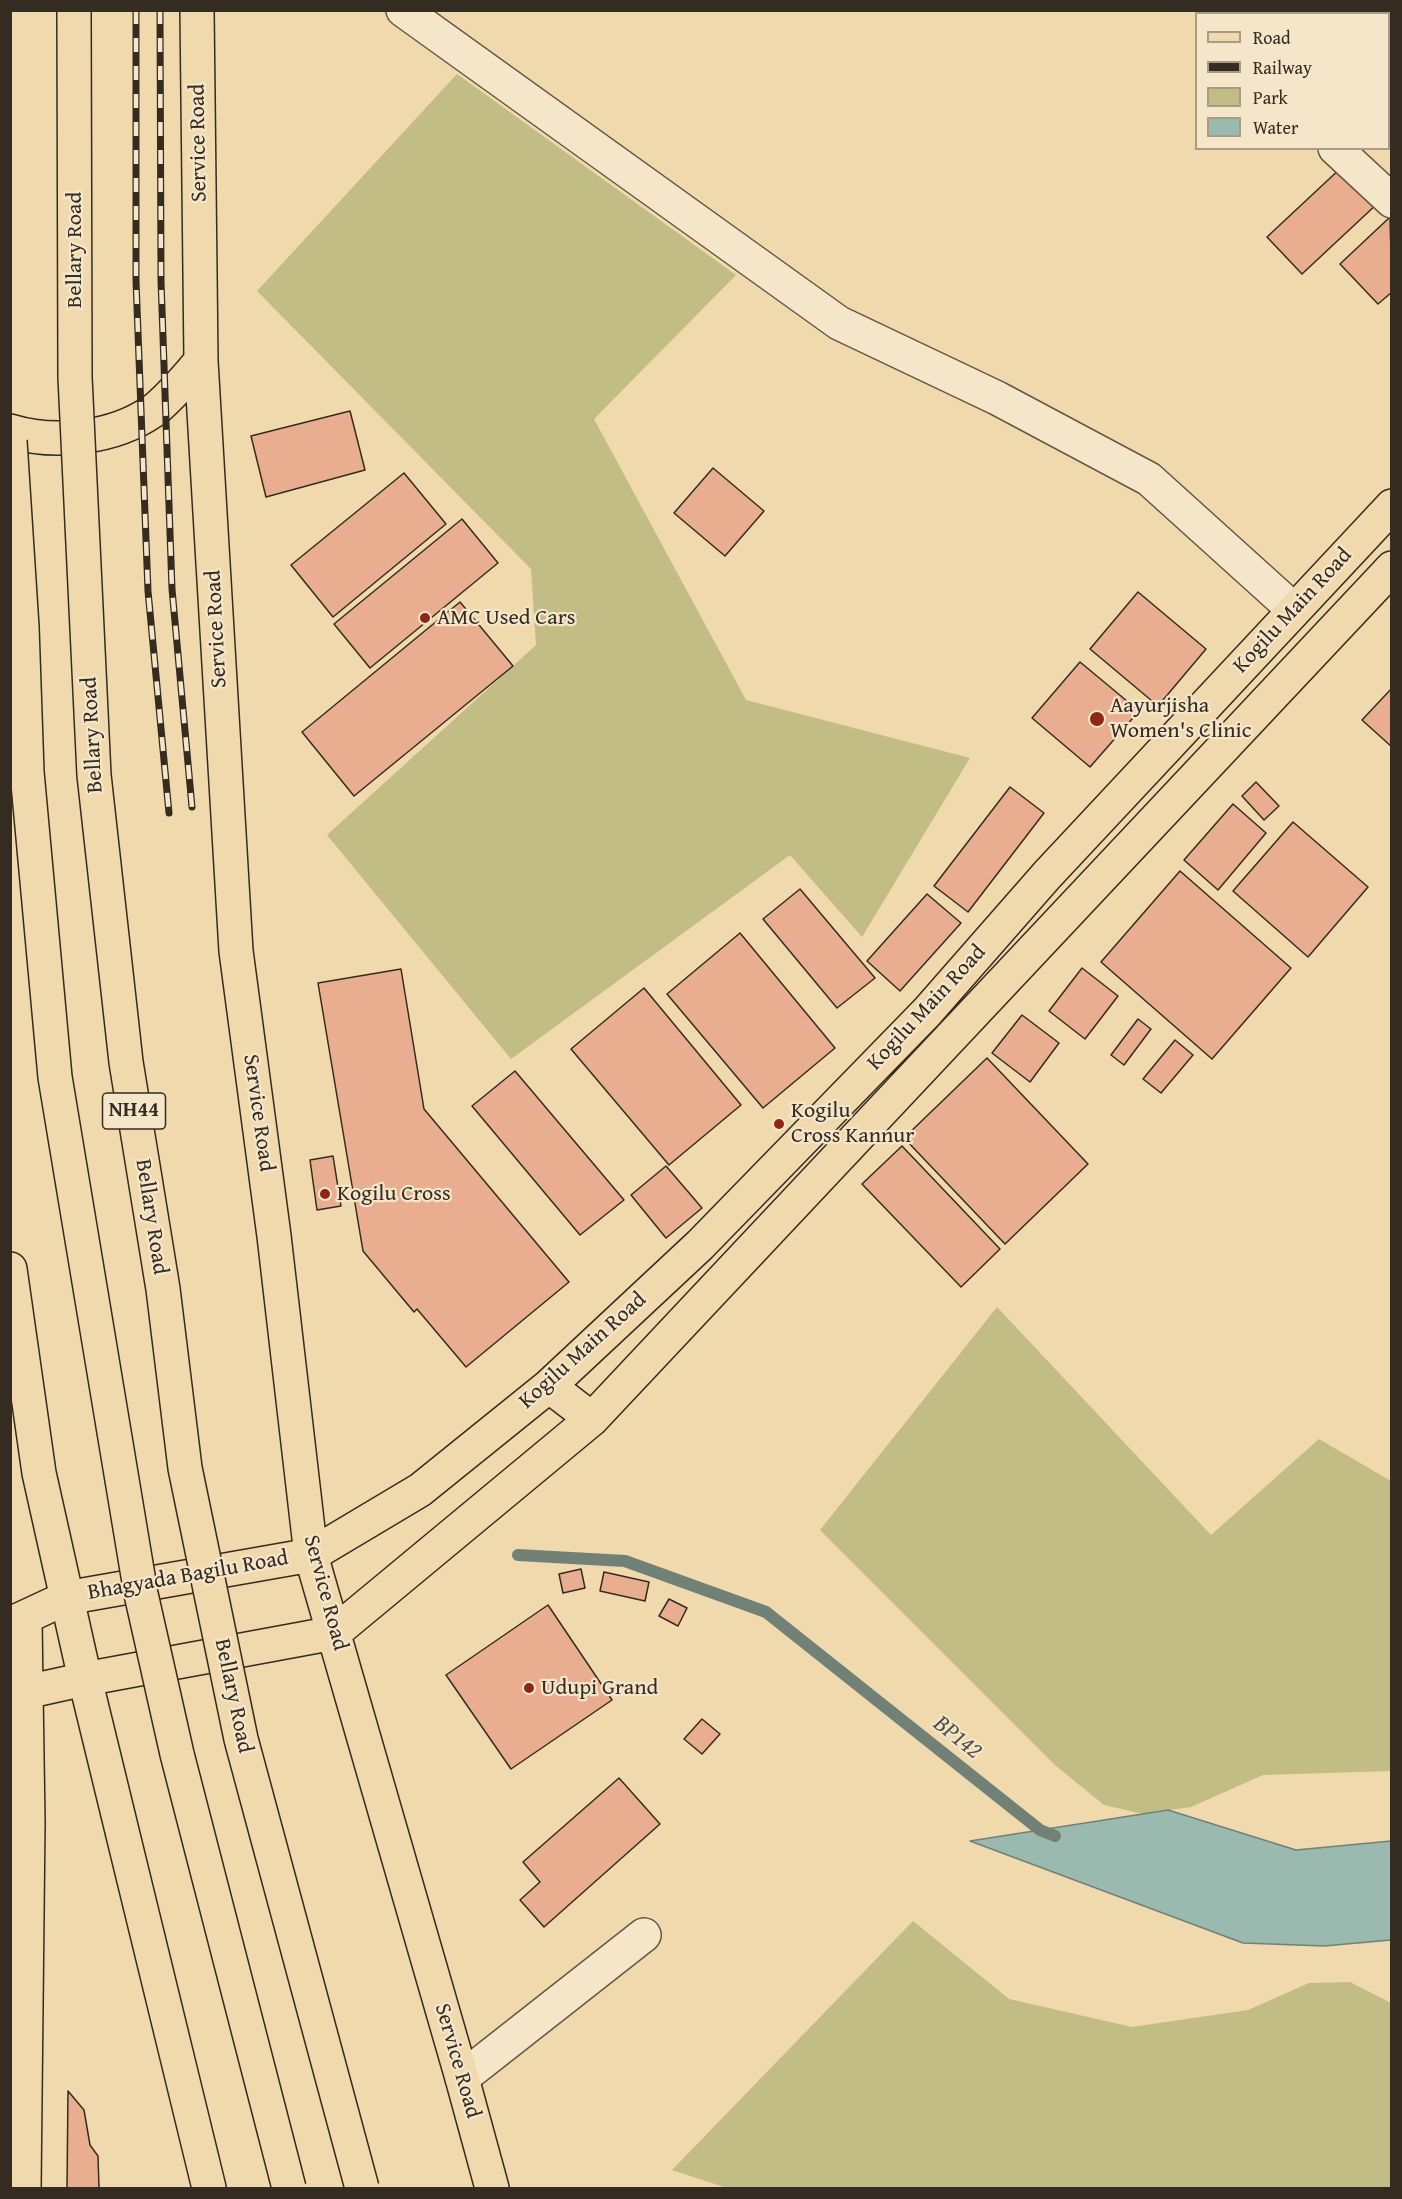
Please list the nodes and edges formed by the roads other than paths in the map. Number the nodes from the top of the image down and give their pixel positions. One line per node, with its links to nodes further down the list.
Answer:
1 (74, 10): 28 (main road, Bellary Road / NH44, bridge)
2 (197, 10): 6 (main road, Service Road)
3 (403, 10): 13 (street)
4 (1337, 150): 5 (street)
5 (1392, 201)
6 (201, 361): 7 (main road); 17 (main road, Service Road)
7 (10, 431)
8 (10, 441): 27 (main road, bridge)
9 (1392, 506): 10 (main road, Kogilu Main Road)
10 (1337, 565): 12 (main road); 13 (main road, Kogilu Main Road)
11 (1392, 568): 12 (main road, Kogilu Main Road)
12 (1369, 592): 16 (main road, Kogilu Main Road)
13 (1294, 610): 15 (main road, Kogilu Main Road)
14 (10, 1269): 18 (main road)
15 (549, 1386): 16 (main road); 17 (main road, Kogilu Main Road)
16 (592, 1419): 20 (main road, Kogilu Main Road)
17 (311, 1556): 18 (main road, Bhagyada Bagilu Road); 20 (main road, Service Road)
18 (66, 1598): 19 (main road, Bhagyada Bagilu Road); 21 (main road)
19 (18, 1621): 22 (main road)
20 (334, 1633): 21 (main road); 24 (main road, Service Road)
21 (85, 1679): 22 (main road); 26 (main road)
22 (18, 1691): 25 (main road)
23 (644, 1935): 24 (street)
24 (462, 2078): 29 (main road, Service Road)
25 (24, 2188)
26 (208, 2188)
27 (289, 2188)
28 (362, 2188)
29 (492, 2188)

